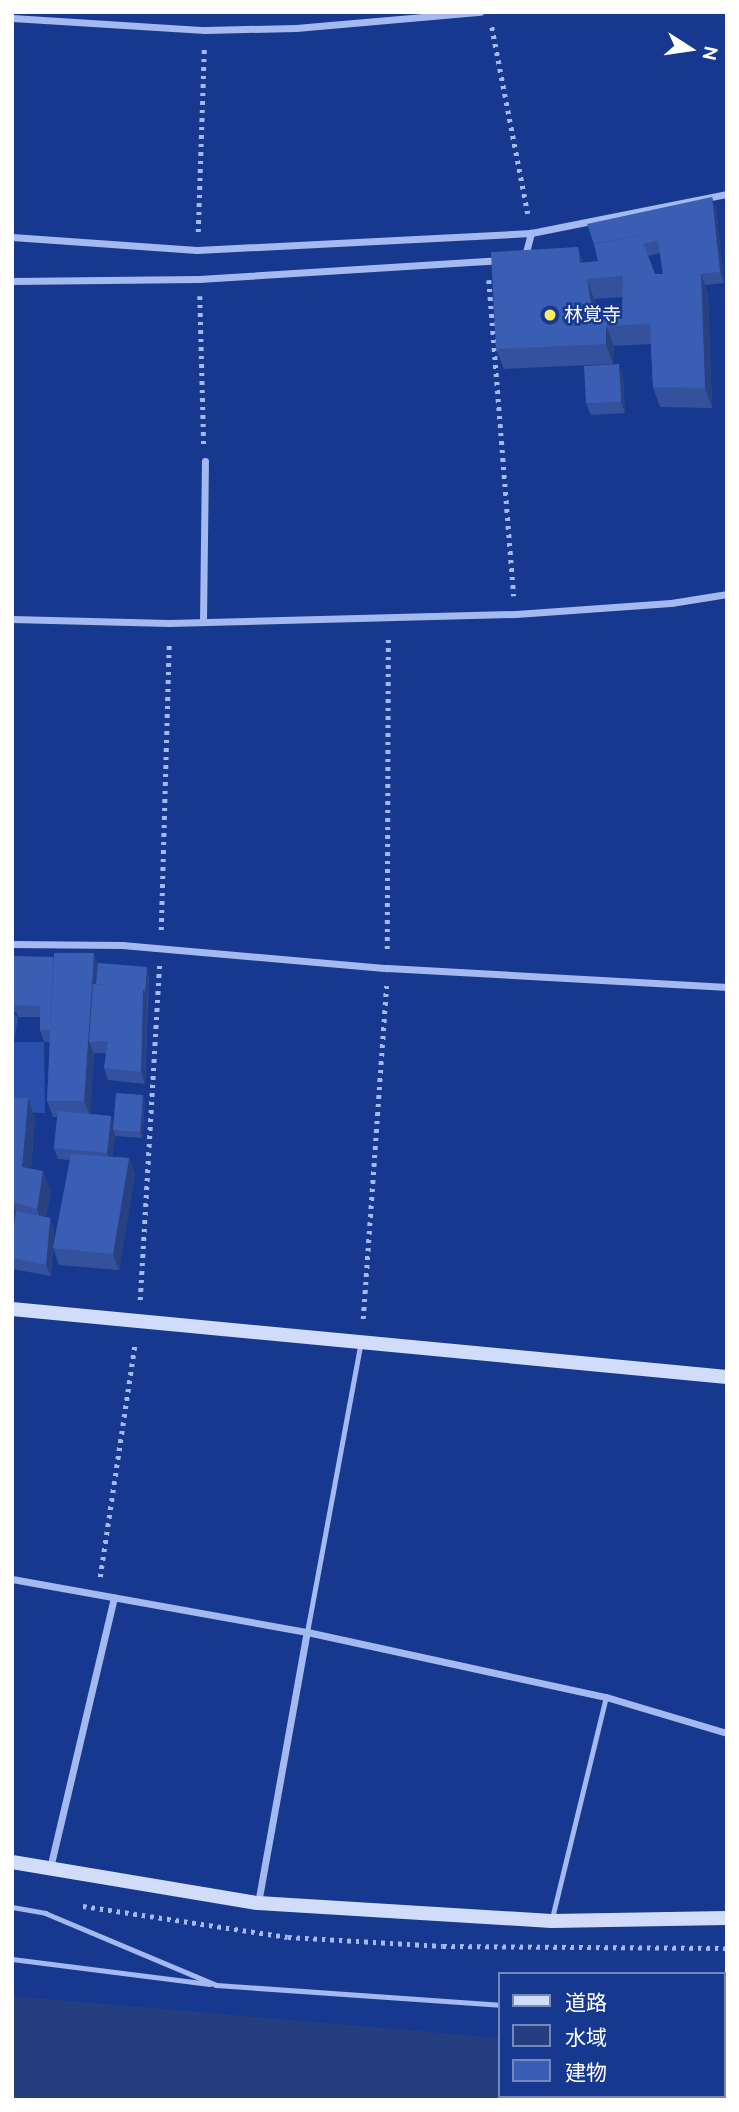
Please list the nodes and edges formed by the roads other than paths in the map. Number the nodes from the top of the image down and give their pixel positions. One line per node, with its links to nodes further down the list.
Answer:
1 (480, 12): 2 (street)
2 (12, 18)
3 (727, 194): 4 (street)
4 (531, 233): 5 (street); 6 (street)
5 (12, 237)
6 (12, 281)
7 (205, 461): 10 (street)
8 (727, 594): 10 (street)
9 (12, 619): 10 (street)
10 (203, 622)
11 (12, 944): 12 (street)
12 (727, 987)
13 (12, 1309): 14 (street)
14 (361, 1341): 15 (street); 18 (lane)
15 (727, 1377)
16 (12, 1579): 17 (street)
17 (114, 1597): 18 (street); 22 (street)
18 (307, 1632): 19 (street); 23 (street)
19 (606, 1697): 20 (street); 26 (lane)
20 (727, 1733)
21 (12, 1862): 22 (street)
22 (50, 1869): 23 (street)
23 (258, 1903): 26 (street)
24 (12, 1907): 28 (lane)
25 (727, 1918): 26 (street)
26 (551, 1921)
27 (12, 1959): 28 (lane)
28 (216, 1985): 29 (lane)
29 (498, 2005)

